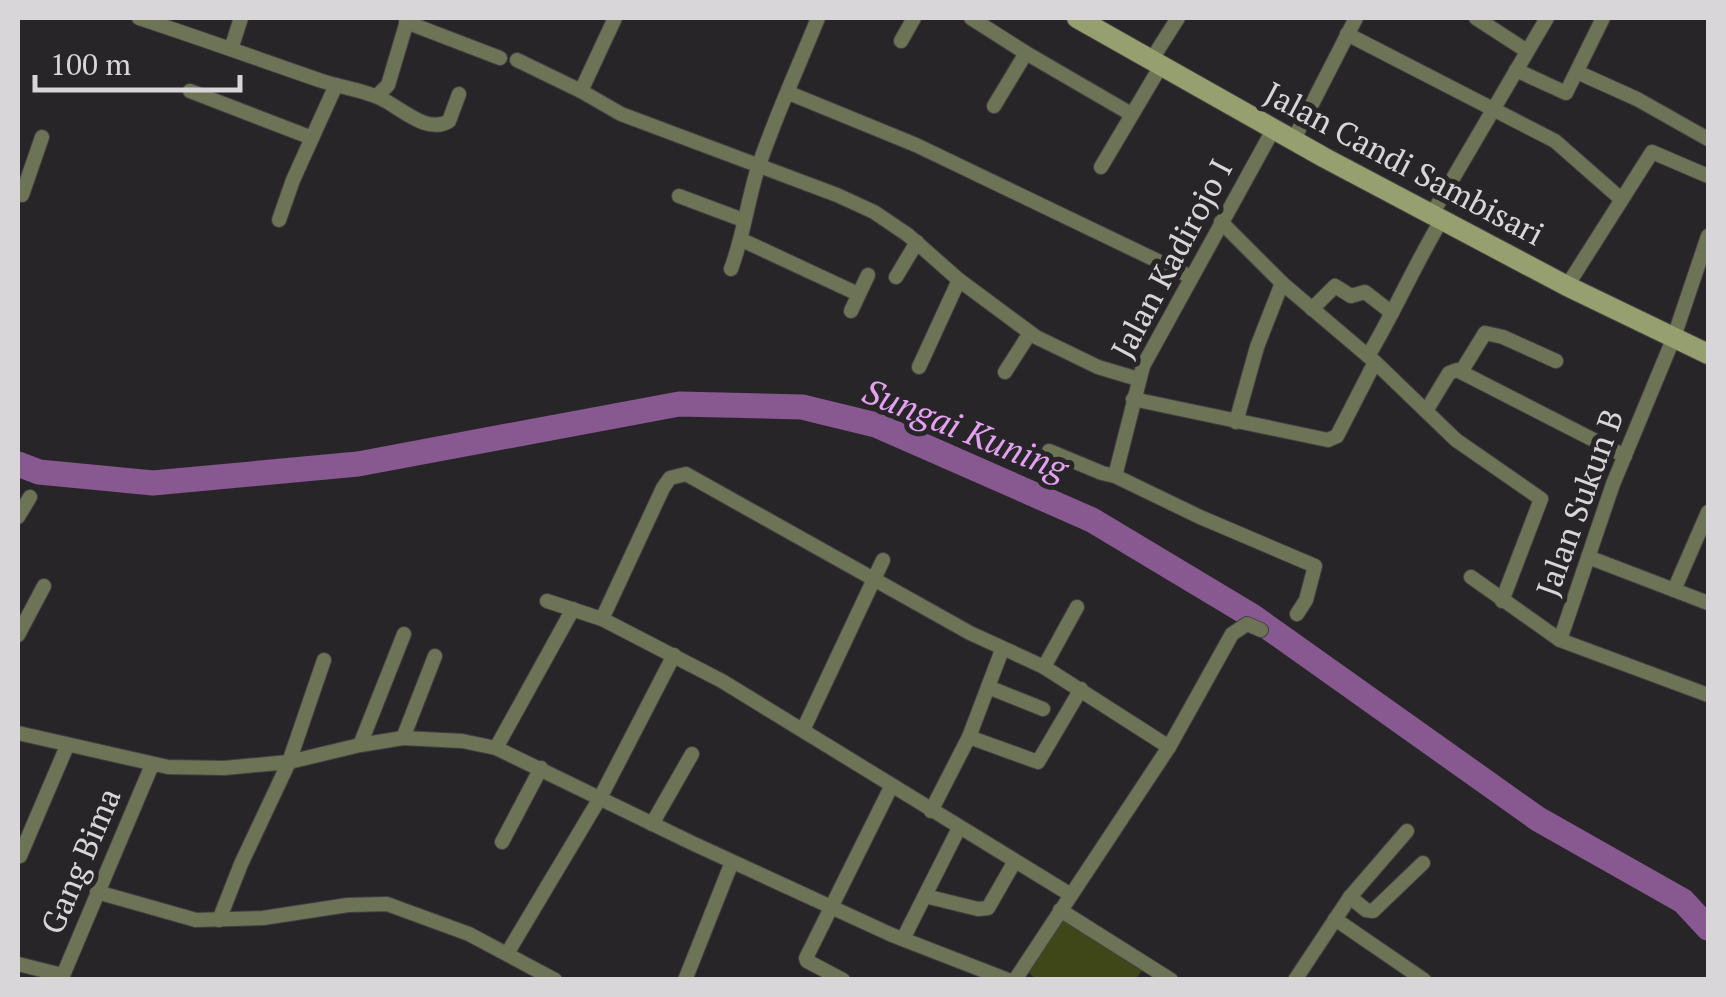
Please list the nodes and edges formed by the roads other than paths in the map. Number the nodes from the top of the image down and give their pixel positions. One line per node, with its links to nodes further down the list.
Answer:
1 (140, 18): 16 (street)
2 (242, 18): 16 (street)
3 (818, 18): 27 (street)
4 (914, 18): 15 (street)
5 (970, 18): 18 (street)
6 (1077, 18): 21 (street, Jalan Candi Sambisari)
7 (1178, 18): 21 (street)
8 (1356, 18): 14 (street)
9 (1476, 18): 17 (street)
10 (1547, 18): 17 (street)
11 (1603, 18): 23 (street)
12 (612, 19): 26 (street)
13 (407, 20): 19 (street); 29 (street)
14 (1348, 34): 31 (street); 37 (street)
15 (901, 40)
16 (231, 49): 24 (street)
17 (1527, 51): 22 (street)
18 (1026, 53): 30 (street); 32 (street)
19 (500, 58)
20 (516, 60): 26 (street)
21 (1157, 62): 32 (street); 33 (street, Jalan Candi Sambisari)
22 (1516, 70): 23 (street); 31 (street)
23 (1577, 72): 36 (street)
24 (336, 86): 29 (street); 35 (street)
25 (190, 90): 35 (street)
26 (581, 91): 38 (street)
27 (789, 93): 38 (street); 54 (street)
28 (458, 94): 29 (street)
29 (377, 96)
30 (994, 106)
31 (1491, 110): 44 (street); 46 (street)
32 (1131, 114): 39 (street)
33 (1272, 130): 37 (street, Jalan Candi Sambisari); 48 (street, Jalan Kadirojo I)
34 (42, 137): 40 (street)
35 (312, 138): 45 (street)
36 (1708, 138)
37 (1293, 141): 46 (street, Jalan Candi Sambisari)
38 (759, 166): 47 (street); 51 (street)
39 (1101, 167)
40 (23, 176): 42 (street)
41 (1708, 176): 44 (street)
42 (22, 196)
43 (679, 196): 47 (street)
44 (1621, 198): 58 (street)
45 (281, 213)
46 (1437, 217): 58 (street, Jalan Candi Sambisari); 62 (street)
47 (744, 220): 50 (street)
48 (1221, 222): 54 (street, Jalan Kadirojo I); 57 (street)
49 (1708, 236): 64 (street, Jalan Sukun B)
50 (742, 240): 52 (street); 59 (street)
51 (917, 242): 55 (street); 56 (street)
52 (731, 269)
53 (868, 275): 59 (street)
54 (1191, 277): 71 (street, Jalan Kadirojo I)
55 (896, 278)
56 (959, 280): 63 (street); 68 (street)
57 (1282, 283): 60 (street); 74 (street)
58 (1566, 286): 64 (street, Jalan Candi Sambisari)
59 (858, 294): 61 (street)
60 (1312, 309): 62 (street); 66 (street)
61 (850, 311)
62 (1392, 313): 66 (street)
63 (1030, 333): 69 (street); 71 (street)
64 (1674, 337): 65 (street, Jalan Candi Sambisari); 76 (street, Jalan Sukun B)
65 (1708, 354)
66 (1372, 359): 73 (street); 74 (street)
67 (1556, 361): 70 (street)
68 (918, 367)
69 (1004, 372)
70 (1460, 372): 73 (street); 76 (street)
71 (1138, 379): 72 (street, Jalan Kadirojo I)
72 (1133, 399): 74 (street); 77 (street, Jalan Kadirojo I)
73 (1426, 411): 88 (street)
74 (1236, 422)
75 (1049, 451): 77 (street)
76 (1625, 456): 81 (street, Jalan Sukun B)
77 (1115, 476): 92 (street)
78 (30, 497): 80 (street)
79 (1708, 512): 86 (street)
80 (18, 518)
81 (1588, 557): 86 (street); 97 (street, Jalan Sukun B)
82 (883, 560): 84 (street)
83 (1470, 577): 88 (street)
84 (874, 580): 93 (street); 98 (street); 107 (street)
85 (44, 586): 95 (street)
86 (1674, 590): 89 (street)
87 (547, 601): 91 (street)
88 (1502, 601): 97 (street)
89 (1708, 603)
90 (1077, 607): 102 (street)
91 (573, 609): 93 (street); 114 (street)
92 (1297, 614)
93 (602, 619): 100 (street)
94 (1261, 630): 113 (street)
95 (18, 634)
96 (404, 634): 111 (street)
97 (1560, 640): 105 (street, Jalan Sukun B)
98 (1002, 650): 102 (street); 103 (street)
99 (435, 656): 110 (street)
100 (674, 656): 107 (street); 120 (street)
101 (324, 660): 116 (street)
102 (1044, 668): 104 (street)
103 (988, 687): 106 (street); 109 (street)
104 (1081, 689): 109 (street); 113 (street)
105 (1708, 695)
106 (1042, 708)
107 (803, 730): 119 (street)
108 (18, 734): 112 (street)
109 (969, 737): 121 (street)
110 (403, 738): 111 (street); 114 (street)
111 (360, 745): 116 (street)
112 (67, 746): 117 (street); 126 (street)
113 (1169, 747): 132 (street)
114 (496, 748): 118 (street)
115 (692, 754): 122 (street)
116 (289, 762): 117 (street); 137 (street)
117 (152, 765): 130 (street, Gang Bima)
118 (541, 768): 120 (street); 125 (street)
119 (891, 787): 121 (street); 134 (street)
120 (600, 798): 122 (street); 139 (street)
121 (931, 812): 123 (street)
122 (652, 824): 128 (street)
123 (959, 828): 127 (street); 131 (street)
124 (1407, 832): 133 (street)
125 (502, 842)
126 (20, 856)
127 (1015, 861): 131 (street); 132 (street)
128 (732, 862): 134 (street); 143 (street)
129 (1424, 862): 133 (street)
130 (97, 892): 137 (street); 141 (street, Gang Bima)
131 (925, 896): 138 (street)
132 (1071, 896): 135 (street)
133 (1350, 896): 136 (street)
134 (832, 907): 138 (street); 144 (street)
135 (1060, 910): 145 (street); 146 (street)
136 (1336, 919): 147 (street); 148 (street)
137 (219, 920): 139 (street)
138 (903, 939): 145 (street)
139 (508, 952): 142 (street)
140 (18, 964): 141 (street)
141 (62, 978)
142 (555, 980)
143 (685, 980)
144 (844, 980)
145 (1012, 980)
146 (1171, 980)
147 (1296, 980)
148 (1424, 980)

